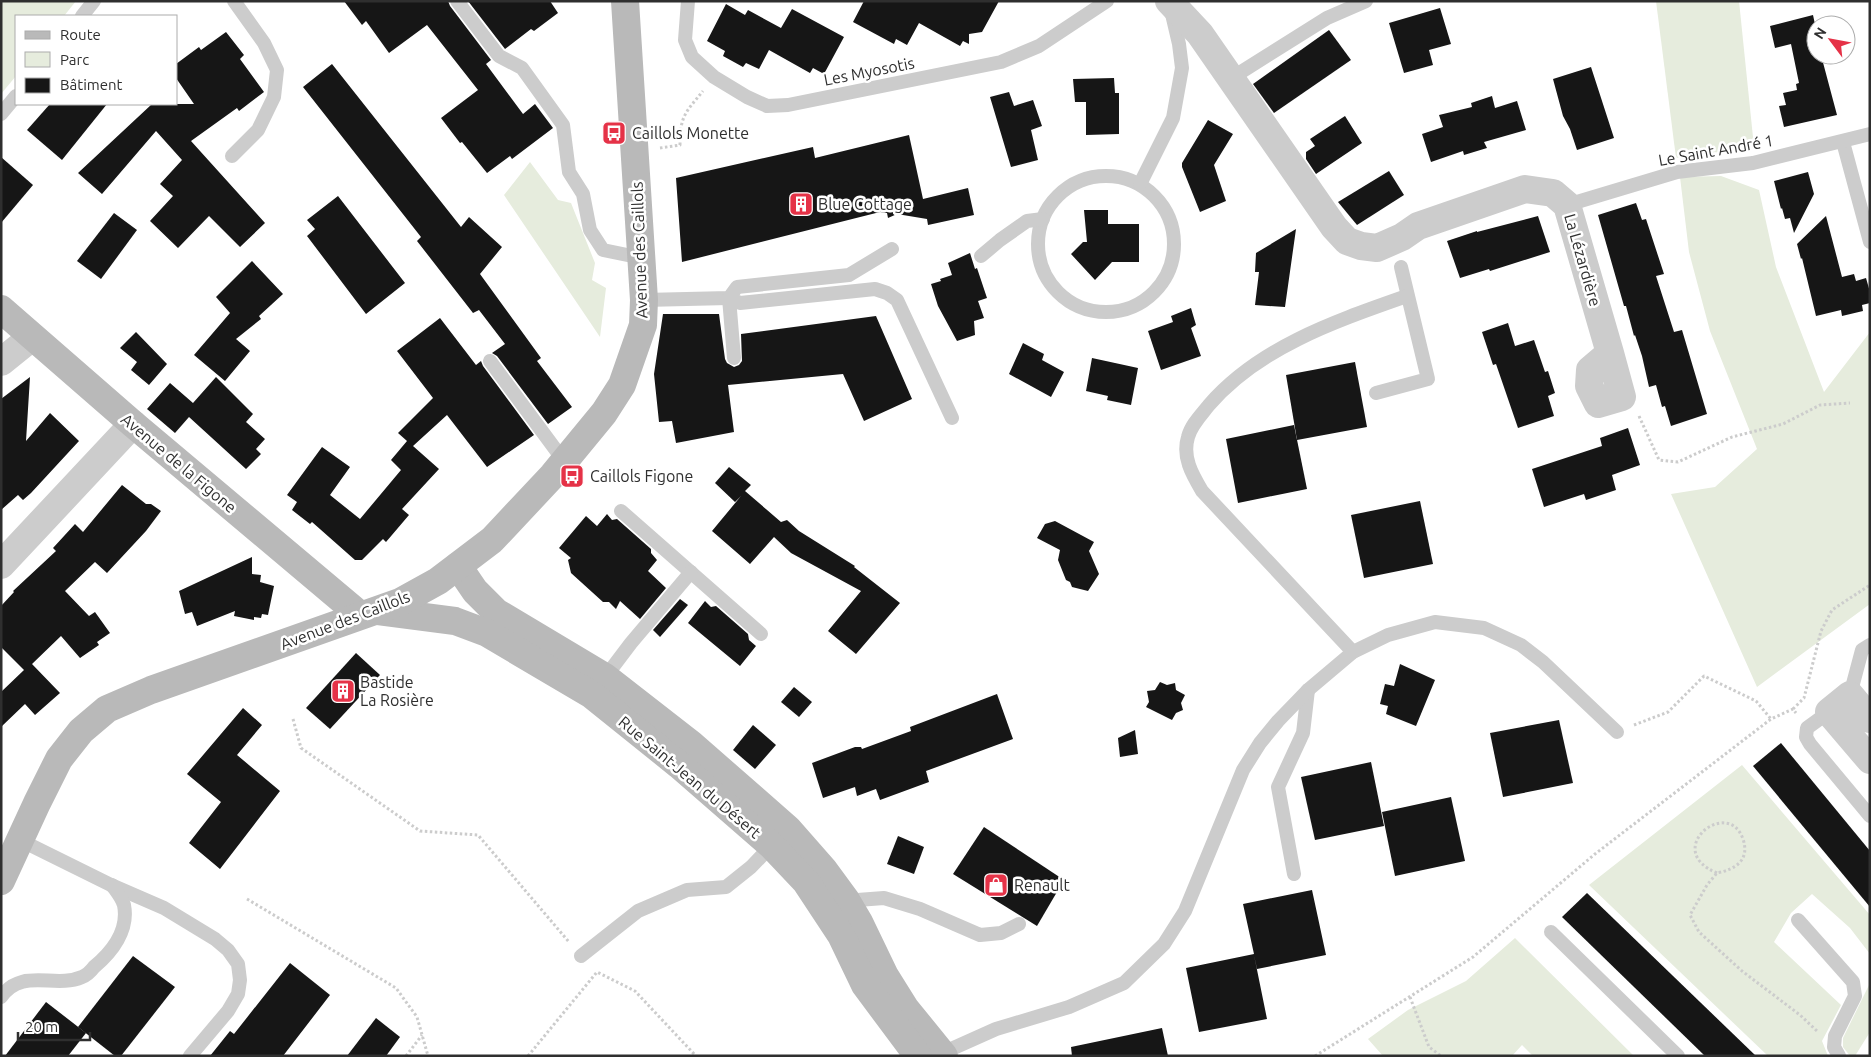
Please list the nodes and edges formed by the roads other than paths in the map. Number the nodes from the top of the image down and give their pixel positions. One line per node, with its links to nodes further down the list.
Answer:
1 (94, 1): 9 (lane)
2 (234, 1): 15 (lane)
3 (457, 1): 22 (lane)
4 (625, 1): 22 (street, Avenue des Caillols)
5 (688, 1): 6 (lane, Les Myosotis)
6 (1107, 1)
7 (1169, 1): 10 (street, La Lézardière); 16 (lane)
8 (1366, 1): 10 (lane)
9 (83, 15)
10 (1230, 78): 17 (street, La Lézardière)
11 (15, 97): 12 (lane)
12 (1, 114)
13 (1870, 134): 14 (lane, Le Saint André 1)
14 (1843, 142): 17 (lane, Le Saint André 1); 19 (lane)
15 (232, 156)
16 (1140, 184): 18 (lane); 18 (lane)
17 (1567, 205): 33 (street, La Lézardière)
18 (1043, 219): 21 (lane)
19 (1870, 242)
20 (892, 249): 25 (lane)
21 (981, 256)
22 (642, 258): 26 (street, Avenue des Caillols)
23 (1401, 267): 24 (lane)
24 (1407, 296): 32 (lane); 44 (lane)
25 (728, 298): 26 (lane); 29 (lane); 34 (lane)
26 (644, 300): 36 (street, Avenue des Caillols)
27 (1, 309): 28 (street, Avenue de la Figone)
28 (32, 337): 31 (street); 35 (street, Avenue de la Figone)
29 (734, 358)
30 (490, 360): 36 (lane)
31 (1, 362)
32 (1376, 393)
33 (1622, 397)
34 (952, 418)
35 (133, 424): 38 (street); 41 (street, Avenue de la Figone)
36 (564, 460): 39 (street, Avenue des Caillols)
37 (621, 511): 40 (lane)
38 (1, 566)
39 (458, 566): 41 (street, Avenue des Caillols); 46 (street, Rue Saint-Jean du Désert)
40 (691, 572): 42 (lane); 46 (lane)
41 (368, 613): 46 (street, Rue Saint-Jean du Désert); 55 (street, Avenue des Caillols)
42 (761, 634)
43 (1866, 647): 45 (lane); 48 (lane)
44 (1354, 652): 47 (lane); 51 (lane)
45 (1870, 662)
46 (599, 686): 54 (street, Rue Saint-Jean du Désert)
47 (1308, 690): 56 (lane); 66 (lane)
48 (1850, 695): 49 (street); 50 (street)
49 (1829, 712): 52 (street); 53 (lane)
50 (1870, 719)
51 (1617, 732)
52 (1870, 760)
53 (1870, 816)
54 (780, 837): 59 (street, Rue Saint-Jean du Désert); 63 (lane)
55 (20, 840): 57 (street, Avenue des Caillols); 58 (lane)
56 (1294, 874)
57 (1, 881)
58 (111, 885): 64 (lane); 67 (lane)
59 (836, 905): 61 (lane); 66 (street, Rue Saint-Jean du Désert)
60 (1798, 920): 65 (lane)
61 (1019, 924)
62 (1551, 932): 68 (lane)
63 (581, 956)
64 (1, 998)
65 (1836, 1051)
66 (936, 1055)
67 (190, 1056)
68 (1678, 1056)

